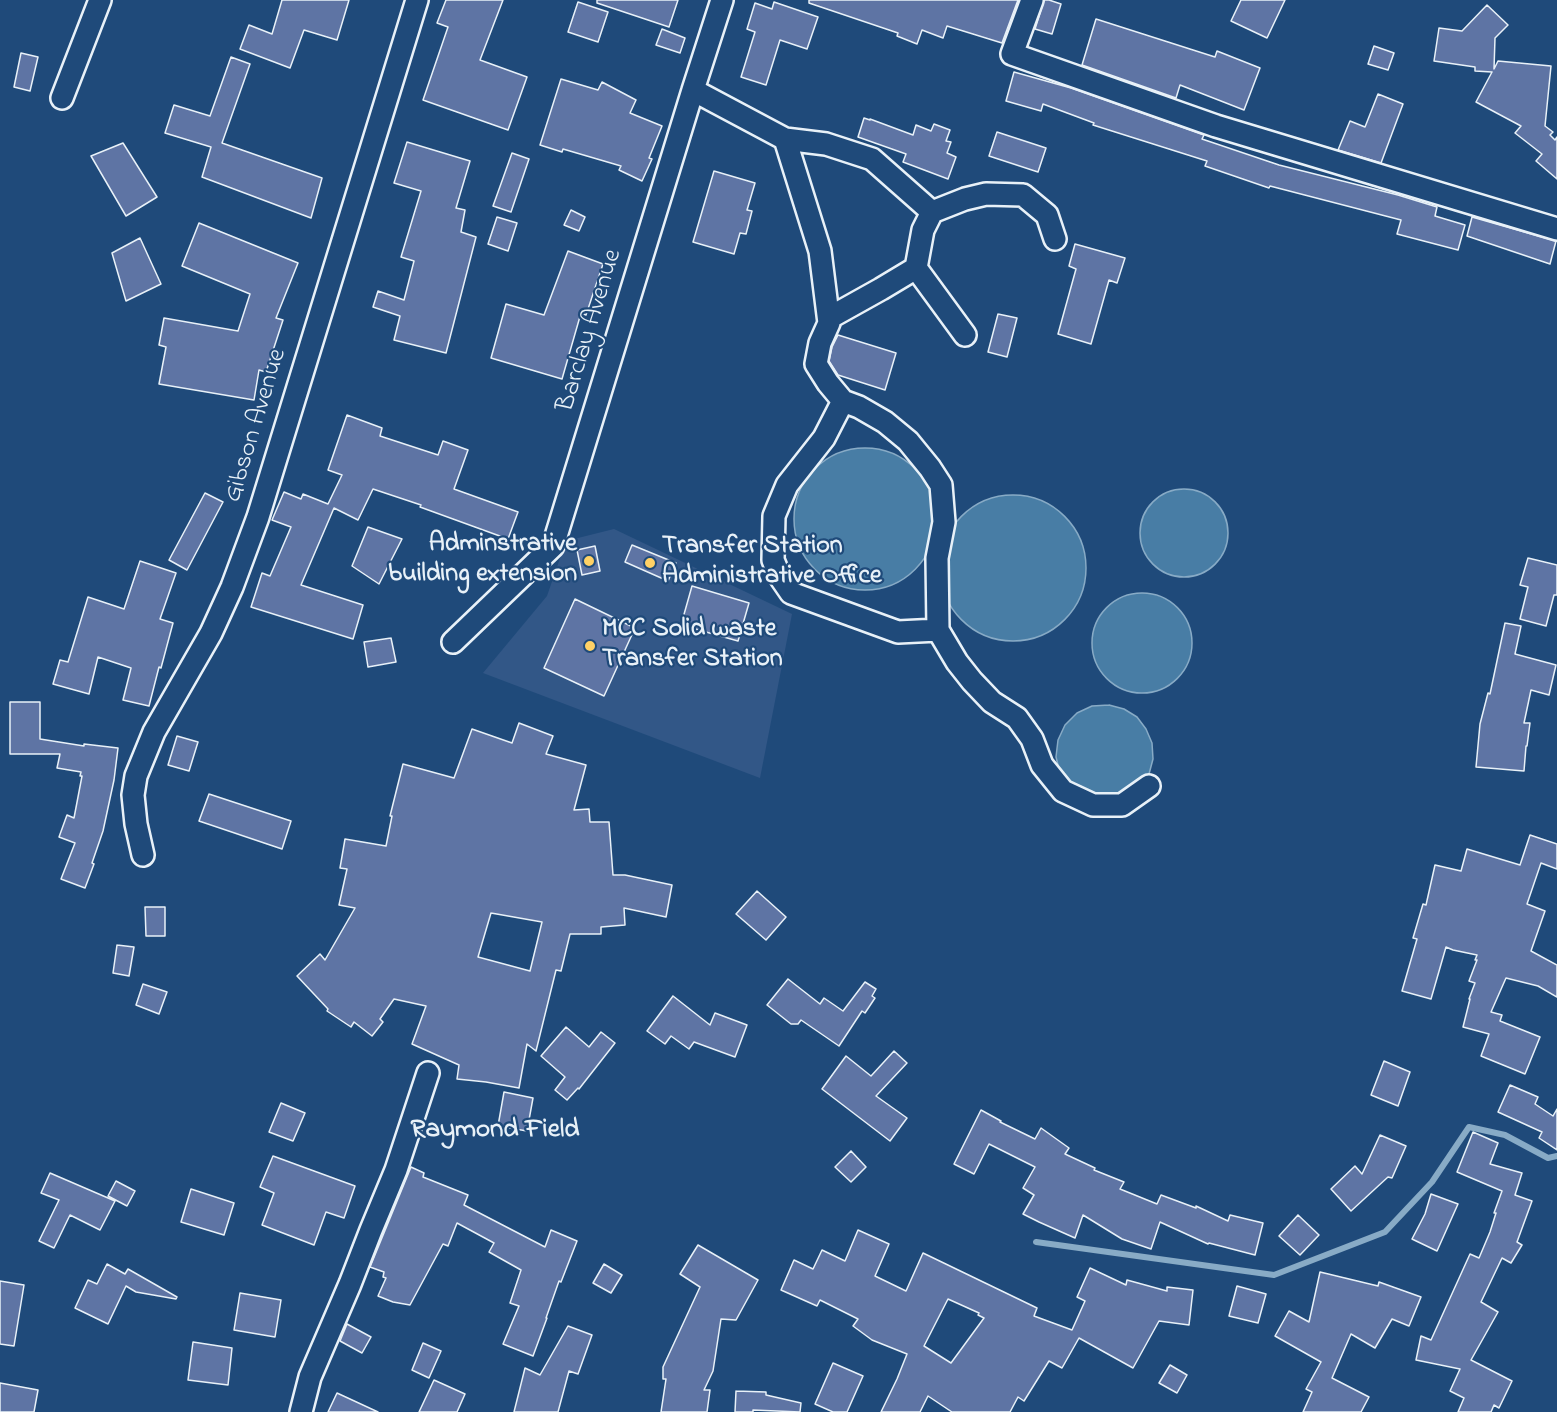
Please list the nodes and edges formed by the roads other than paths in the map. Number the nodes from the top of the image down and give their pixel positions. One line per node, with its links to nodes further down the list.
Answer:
1 (100, 0): 6 (street)
2 (417, 0): 18 (street, Gibson Avenue)
3 (722, 0): 5 (street, Barclay Avenue)
4 (1032, 0): 9 (street)
5 (693, 90): 7 (street); 16 (street, Barclay Avenue)
6 (62, 98)
7 (785, 140): 8 (street); 12 (street)
8 (932, 212): 10 (street); 11 (street)
9 (1557, 229)
10 (1055, 239)
11 (916, 268): 12 (street); 13 (street)
12 (829, 318): 14 (street)
13 (965, 335)
14 (843, 401): 15 (street); 15 (street)
15 (938, 630): 17 (street)
16 (453, 642)
17 (1149, 786)
18 (143, 855)
19 (428, 1073): 20 (street)
20 (301, 1412)

